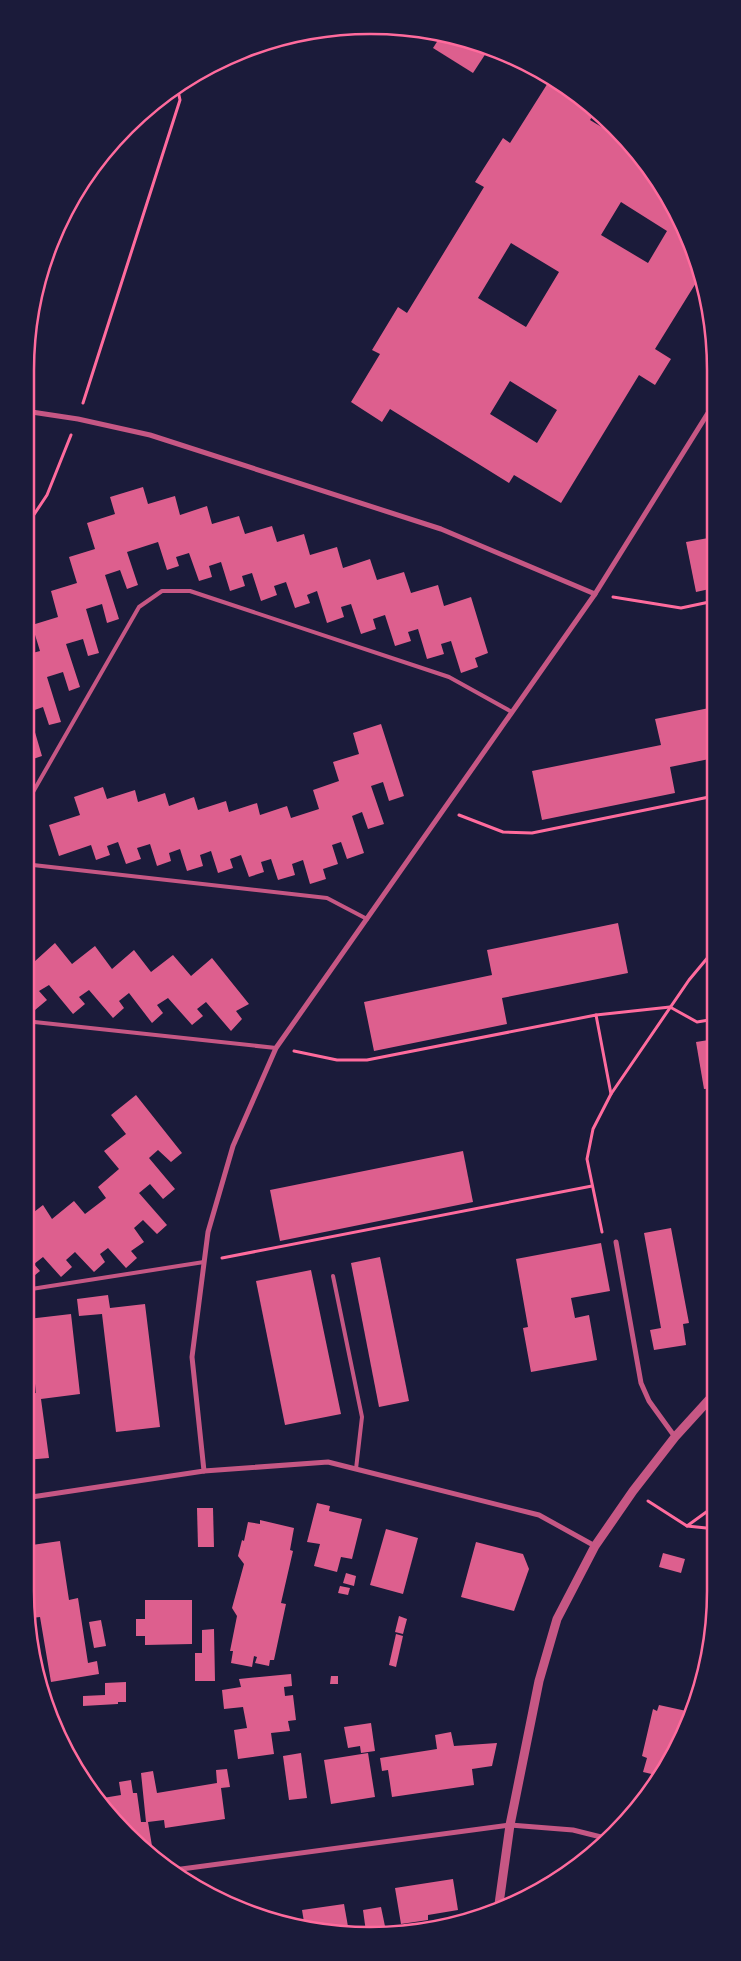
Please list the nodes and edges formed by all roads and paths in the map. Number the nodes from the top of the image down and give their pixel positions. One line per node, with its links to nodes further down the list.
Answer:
1 (179, 94): 4 (path)
2 (34, 412): 4 (street)
3 (707, 415): 6 (street)
4 (78, 419): 5 (path); 6 (street)
5 (34, 514)
6 (595, 594): 7 (path); 8 (street)
7 (707, 602)
8 (512, 712): 9 (lane); 11 (street)
9 (34, 790)
10 (707, 797): 11 (path)
11 (444, 809): 13 (street)
12 (34, 865): 13 (lane)
13 (366, 919): 19 (street)
14 (707, 958): 15 (path)
15 (670, 1007): 16 (path); 17 (path); 20 (path)
16 (596, 1015): 19 (path); 20 (path)
17 (707, 1020)
18 (34, 1022): 19 (lane)
19 (276, 1048): 23 (street)
20 (610, 1094): 21 (path)
21 (592, 1186): 22 (path); 23 (path)
22 (616, 1242): 27 (street)
23 (204, 1262): 25 (lane); 29 (street)
24 (333, 1276): 28 (lane)
25 (34, 1289)
26 (707, 1402): 27 (street)
27 (675, 1437): 30 (street)
28 (356, 1469): 29 (street); 35 (street)
29 (204, 1472): 31 (street)
30 (633, 1491): 33 (path); 35 (street)
31 (34, 1497)
32 (707, 1512): 33 (path)
33 (687, 1526): 34 (path)
34 (707, 1528)
35 (595, 1546): 36 (street)
36 (510, 1825): 37 (street); 38 (street); 39 (street)
37 (601, 1837)
38 (181, 1869)
39 (499, 1902)

